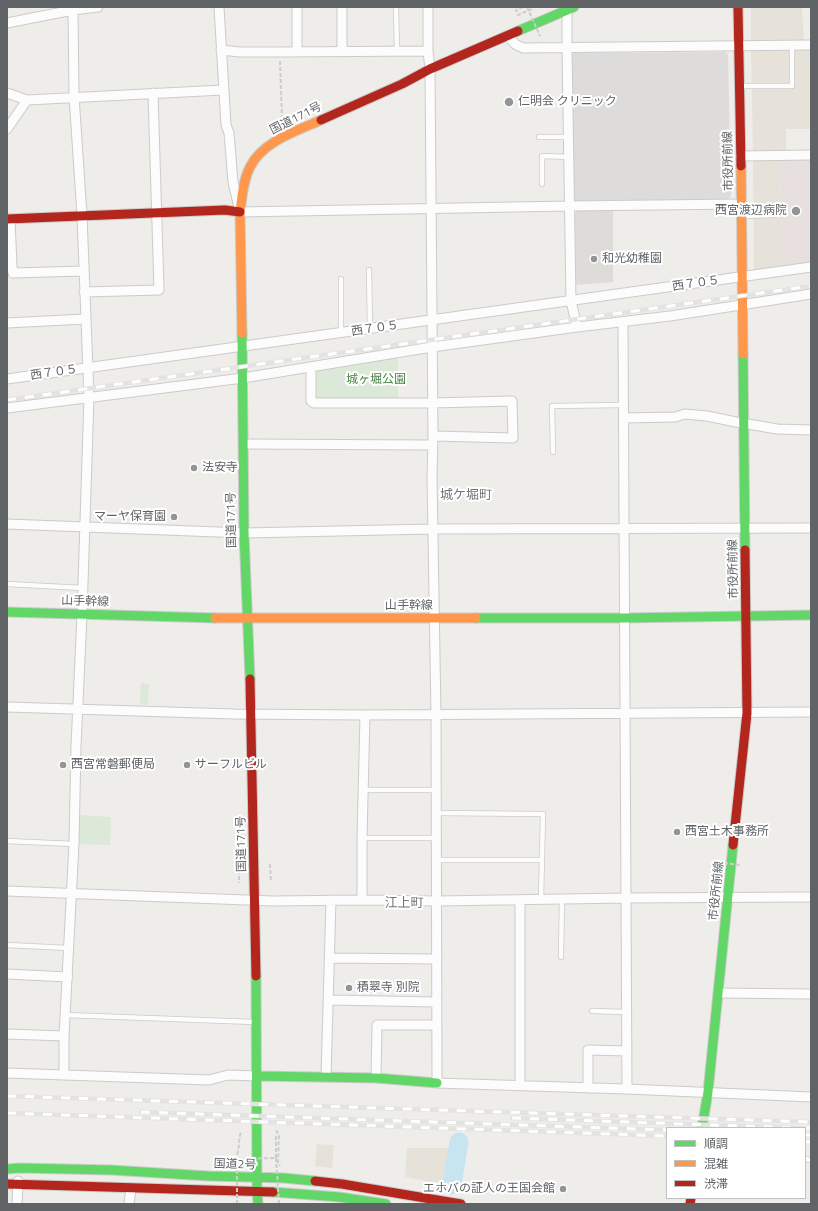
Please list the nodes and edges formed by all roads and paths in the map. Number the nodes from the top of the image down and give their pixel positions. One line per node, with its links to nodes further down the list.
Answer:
1 (98, 7): 11 (street)
2 (220, 7): 20 (street)
3 (297, 7): 25 (street)
4 (342, 7): 21 (street)
5 (396, 7): 22 (lane)
6 (428, 7): 23 (street)
7 (523, 7): 12 (path)
8 (527, 7): 15 (path, bridge)
9 (738, 7): 18 (main road, 市役所前線)
10 (570, 8): 14 (main road, 国道171号); 19 (street)
11 (72, 9): 13 (street); 31 (street)
12 (532, 9)
13 (7, 23)
14 (508, 36): 19 (street); 26 (main road, 国道171号)
15 (540, 36)
16 (792, 45): 17 (street); 18 (street); 27 (lane)
17 (811, 45)
18 (739, 46): 19 (street); 27 (main road, 市役所前線)
19 (567, 48): 36 (street)
20 (222, 50): 24 (street); 28 (street)
21 (342, 51): 22 (street); 25 (street)
22 (397, 51): 23 (street)
23 (428, 51): 26 (street)
24 (280, 52): 25 (street); 33 (path)
25 (298, 52)
26 (430, 69): 43 (street); 44 (main road, 国道171号)
27 (739, 86): 37 (main road, 市役所前線)
28 (223, 90): 30 (street); 44 (street)
29 (7, 93): 32 (street)
30 (153, 93): 31 (street); 45 (street)
31 (74, 96): 32 (street); 46 (street)
32 (27, 100): 34 (street)
33 (282, 119)
34 (7, 128)
35 (539, 137): 36 (lane)
36 (568, 137): 39 (street)
37 (740, 156): 38 (street); 41 (main road, 市役所前線)
38 (811, 156)
39 (569, 157): 40 (lane); 42 (street)
40 (542, 184)
41 (741, 204): 42 (street); 47 (main road, 市役所前線)
42 (569, 206): 43 (street); 58 (street)
43 (431, 208): 44 (street); 61 (street)
44 (240, 212): 45 (main road); 67 (main road, 国道171号)
45 (157, 213): 46 (main road); 56 (street)
46 (82, 215): 49 (main road); 53 (street)
47 (741, 216): 48 (lane); 54 (main road, 市役所前線)
48 (774, 216)
49 (8, 219): 50 (street)
50 (9, 266): 53 (street)
51 (811, 267): 54 (street, 西７０５)
52 (369, 270): 65 (lane)
53 (84, 271): 56 (street)
54 (742, 277): 58 (street, 西７０５); 59 (main road, 市役所前線)
55 (341, 279): 66 (lane)
56 (84, 292): 60 (street)
57 (811, 294): 59 (street)
58 (571, 300): 61 (street, 西７０５); 64 (street)
59 (743, 304): 62 (street); 78 (main road, 市役所前線)
60 (85, 319): 63 (street); 70 (street)
61 (432, 321): 65 (street, 西７０５); 68 (street)
62 (623, 322): 64 (street); 75 (street)
63 (7, 323)
64 (577, 327): 68 (street)
65 (370, 329): 66 (street, 西７０５)
66 (341, 333): 67 (street, 西７０５)
67 (242, 347): 70 (street, 西７０５); 71 (main road, 国道171号)
68 (432, 347): 69 (street); 74 (street)
69 (311, 367): 71 (street); 74 (street)
70 (88, 368): 72 (street, 西７０５); 73 (street)
71 (243, 378): 73 (street); 81 (main road, 国道171号)
72 (7, 379)
73 (89, 397): 76 (street); 84 (street)
74 (432, 403): 80 (street); 80 (street)
75 (624, 405): 77 (street); 82 (lane)
76 (7, 408)
77 (624, 418): 78 (street); 88 (street)
78 (745, 424): 79 (street); 85 (main road, 市役所前線)
79 (811, 430)
80 (433, 440): 81 (street); 87 (street)
81 (244, 444): 89 (main road, 国道171号)
82 (553, 452)
83 (7, 524): 84 (street)
84 (85, 527): 89 (street); 91 (street)
85 (746, 528): 86 (street); 88 (street); 95 (main road, 市役所前線)
86 (811, 528)
87 (433, 529): 88 (street); 89 (street); 96 (street)
88 (625, 530): 97 (street)
89 (244, 533): 98 (main road, 国道171号)
90 (7, 584): 91 (lane)
91 (83, 588): 93 (street)
92 (7, 612): 93 (main road, 山手幹線)
93 (82, 615): 98 (main road, 山手幹線); 100 (street)
94 (811, 615): 95 (main road, 山手幹線)
95 (747, 616): 97 (main road, 山手幹線); 102 (main road, 市役所前線)
96 (434, 618): 97 (main road, 山手幹線); 98 (main road, 山手幹線); 106 (street)
97 (625, 618): 104 (street)
98 (247, 619): 103 (main road, 国道171号)
99 (7, 707): 100 (street)
100 (77, 710): 103 (street); 113 (street)
101 (811, 712): 102 (street)
102 (747, 713): 104 (street); 124 (main road, 市役所前線)
103 (252, 714): 105 (street); 127 (main road, 国道171号)
104 (624, 714): 106 (street); 126 (street)
105 (365, 715): 106 (street); 107 (street)
106 (436, 715): 108 (street)
107 (364, 790): 108 (lane); 110 (street)
108 (435, 790): 109 (street)
109 (435, 813): 111 (street); 115 (lane)
110 (362, 838): 111 (lane); 131 (street)
111 (436, 838): 114 (street)
112 (7, 841): 113 (lane)
113 (74, 844): 123 (street)
114 (436, 860): 115 (lane); 133 (street)
115 (542, 860): 128 (lane)
116 (724, 863): 119 (path, bridge)
117 (239, 864): 121 (path)
118 (270, 864): 120 (path)
119 (741, 865)
120 (271, 882)
121 (239, 883)
122 (7, 891): 123 (street)
123 (72, 893): 127 (street); 135 (street)
124 (729, 897): 125 (street); 126 (street); 141 (main road, 市役所前線)
125 (811, 897)
126 (626, 898): 129 (street); 146 (street)
127 (255, 899): 130 (street); 148 (main road, 国道171号)
128 (541, 899): 129 (street); 132 (street)
129 (562, 899): 136 (lane)
130 (332, 900): 131 (street); 137 (street)
131 (362, 900): 133 (street)
132 (520, 900): 133 (street); 159 (street)
133 (437, 901): 138 (street)
134 (7, 946): 135 (lane)
135 (68, 948): 140 (street)
136 (561, 957)
137 (330, 958): 138 (street); 143 (street)
138 (437, 958): 144 (street)
139 (7, 974): 140 (street)
140 (68, 977): 147 (street)
141 (719, 993): 142 (street); 162 (main road, 市役所前線)
142 (811, 994)
143 (329, 1000): 144 (street); 156 (street)
144 (437, 1002): 149 (street)
145 (592, 1011): 146 (lane)
146 (627, 1012): 152 (street)
147 (66, 1015): 148 (lane); 151 (street)
148 (257, 1022): 155 (main road, 国道171号)
149 (437, 1025): 157 (street); 158 (street)
150 (7, 1034): 151 (street)
151 (64, 1036): 154 (street)
152 (627, 1051): 160 (street); 161 (street)
153 (7, 1072): 154 (street)
154 (64, 1074): 155 (street)
155 (257, 1076): 156 (main road); 173 (main road, 国道171号)
156 (326, 1077): 157 (main road)
157 (376, 1078): 158 (main road)
158 (437, 1083): 159 (street)
159 (520, 1086): 160 (street)
160 (588, 1088): 161 (street)
161 (627, 1089): 162 (street)
162 (708, 1092): 163 (street); 164 (main road, 市役所前線)
163 (811, 1097)
164 (702, 1127)
165 (276, 1130): 170 (path)
166 (241, 1132): 169 (path)
167 (276, 1136): 168 (path)
168 (276, 1158): 181 (path, bridge); 183 (path, bridge)
169 (229, 1163)
170 (278, 1164)
171 (19, 1168): 172 (main road, 国道2号); 173 (main road, 国道2号); 175 (street)
172 (7, 1169)
173 (257, 1177): 177 (main road, 国道171号); 185 (main road, 国道2号)
174 (7, 1184): 175 (main road)
175 (18, 1184): 176 (main road); 179 (street)
176 (131, 1188): 177 (main road); 180 (street)
177 (257, 1191): 178 (main road); 182 (main road, 国道171号)
178 (339, 1200): 184 (main road)
179 (17, 1204)
180 (129, 1204)
181 (237, 1204)
182 (258, 1204)
183 (278, 1204)
184 (386, 1204)
185 (461, 1204)

